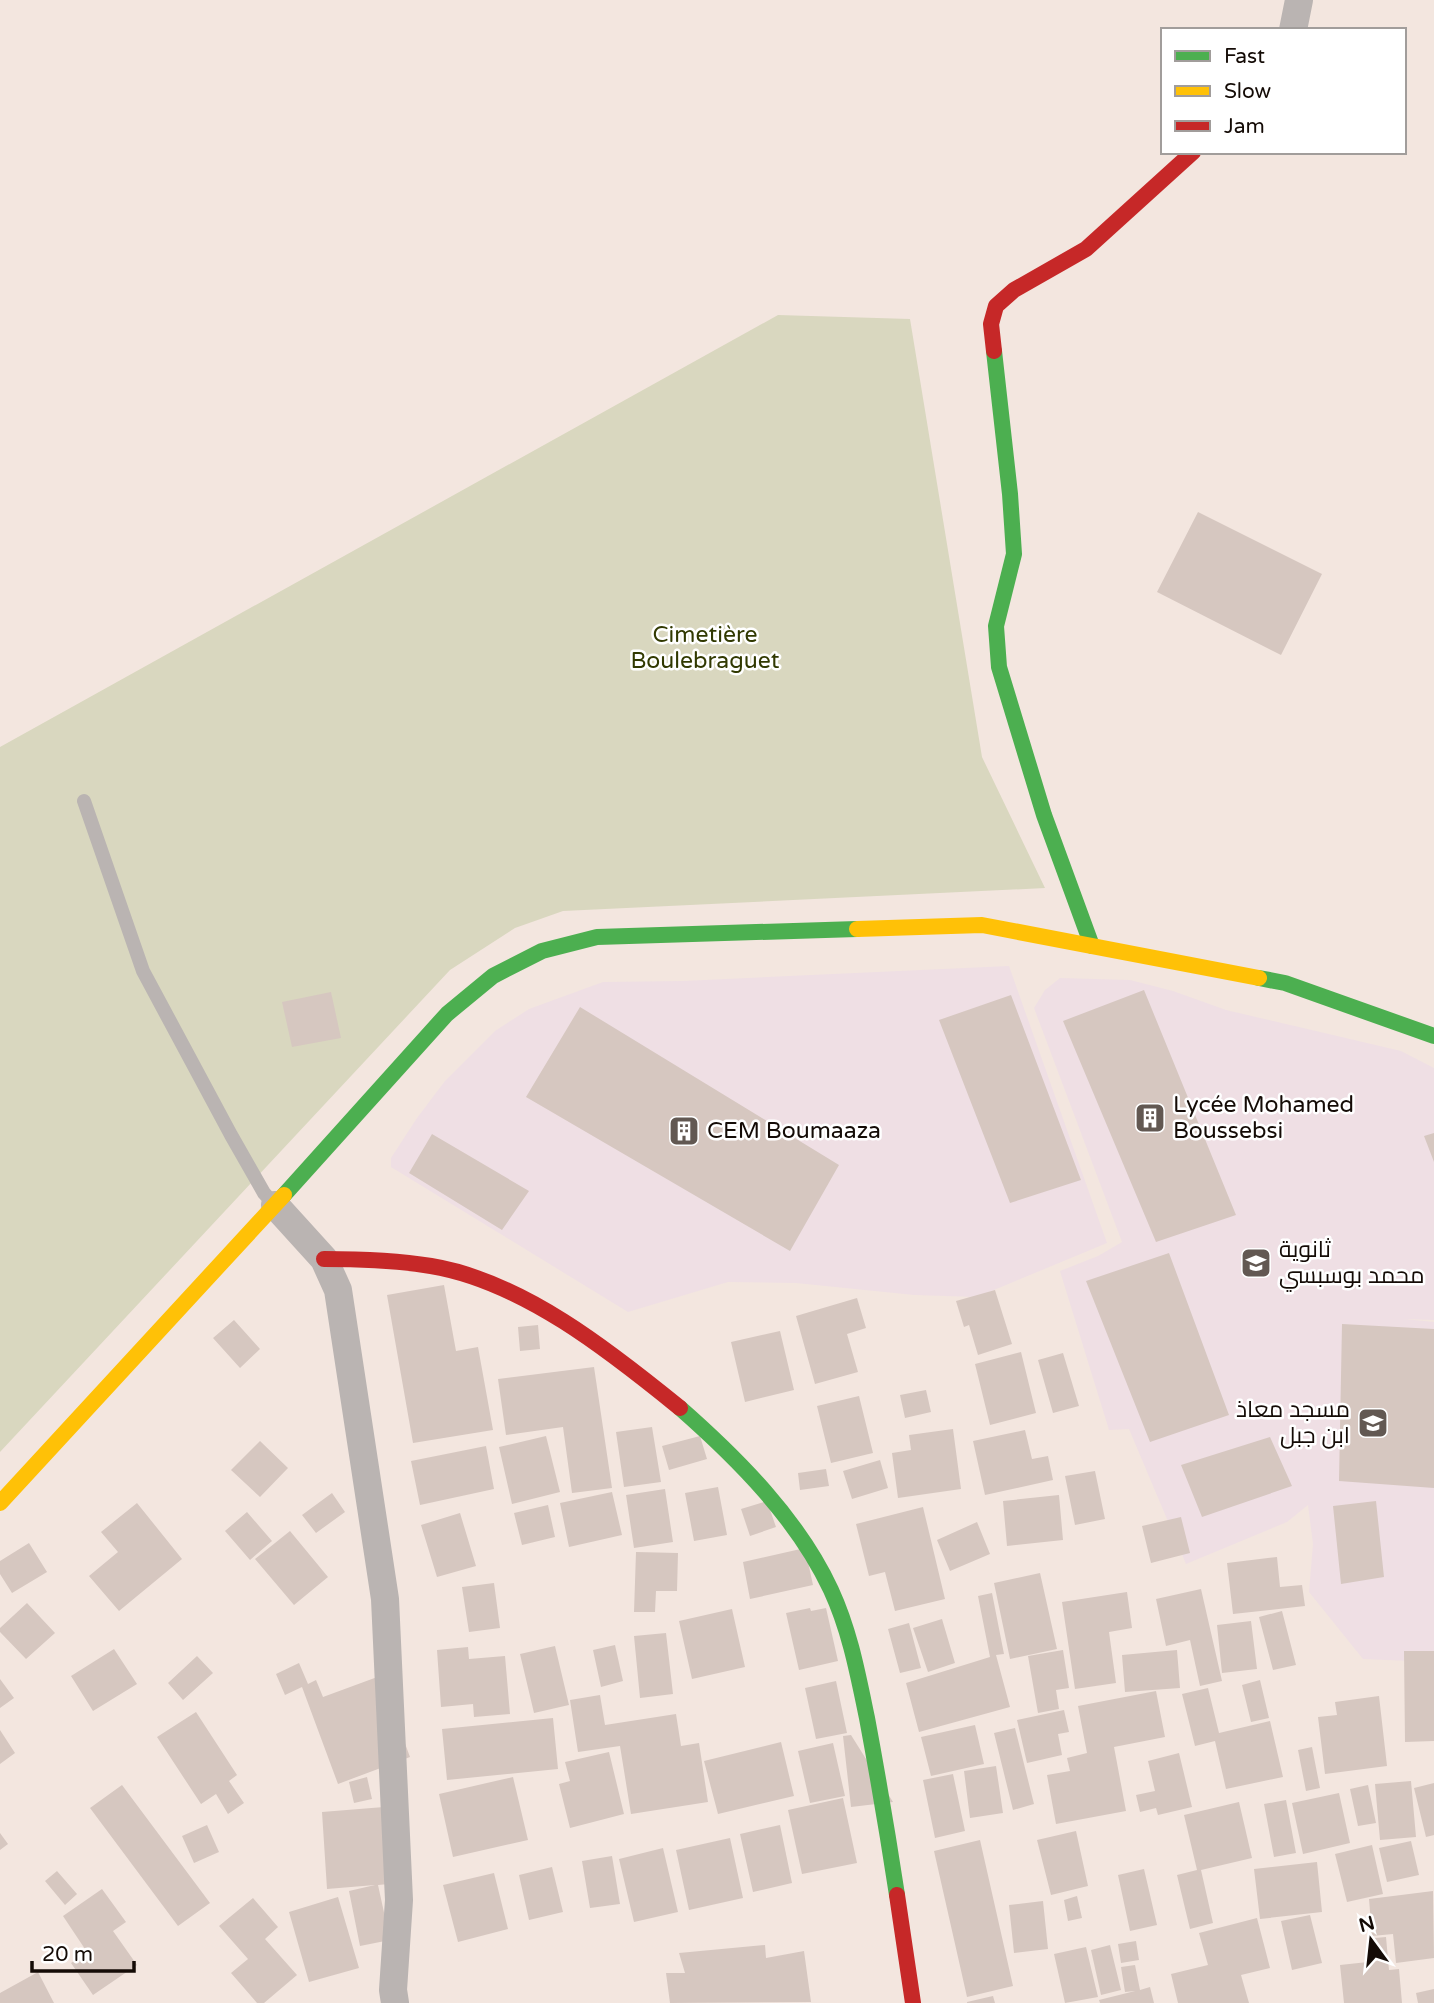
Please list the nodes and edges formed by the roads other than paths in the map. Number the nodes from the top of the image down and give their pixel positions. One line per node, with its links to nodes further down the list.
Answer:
1 (1299, 0): 2 (street)
2 (1293, 28)
3 (1191, 154): 5 (street)
4 (84, 801): 7 (lane)
5 (1092, 946): 6 (street); 7 (street)
6 (1434, 1036)
7 (275, 1205): 8 (street); 9 (street)
8 (324, 1259): 10 (street); 11 (street)
9 (0, 1503)
10 (395, 2003)
11 (913, 2003)

